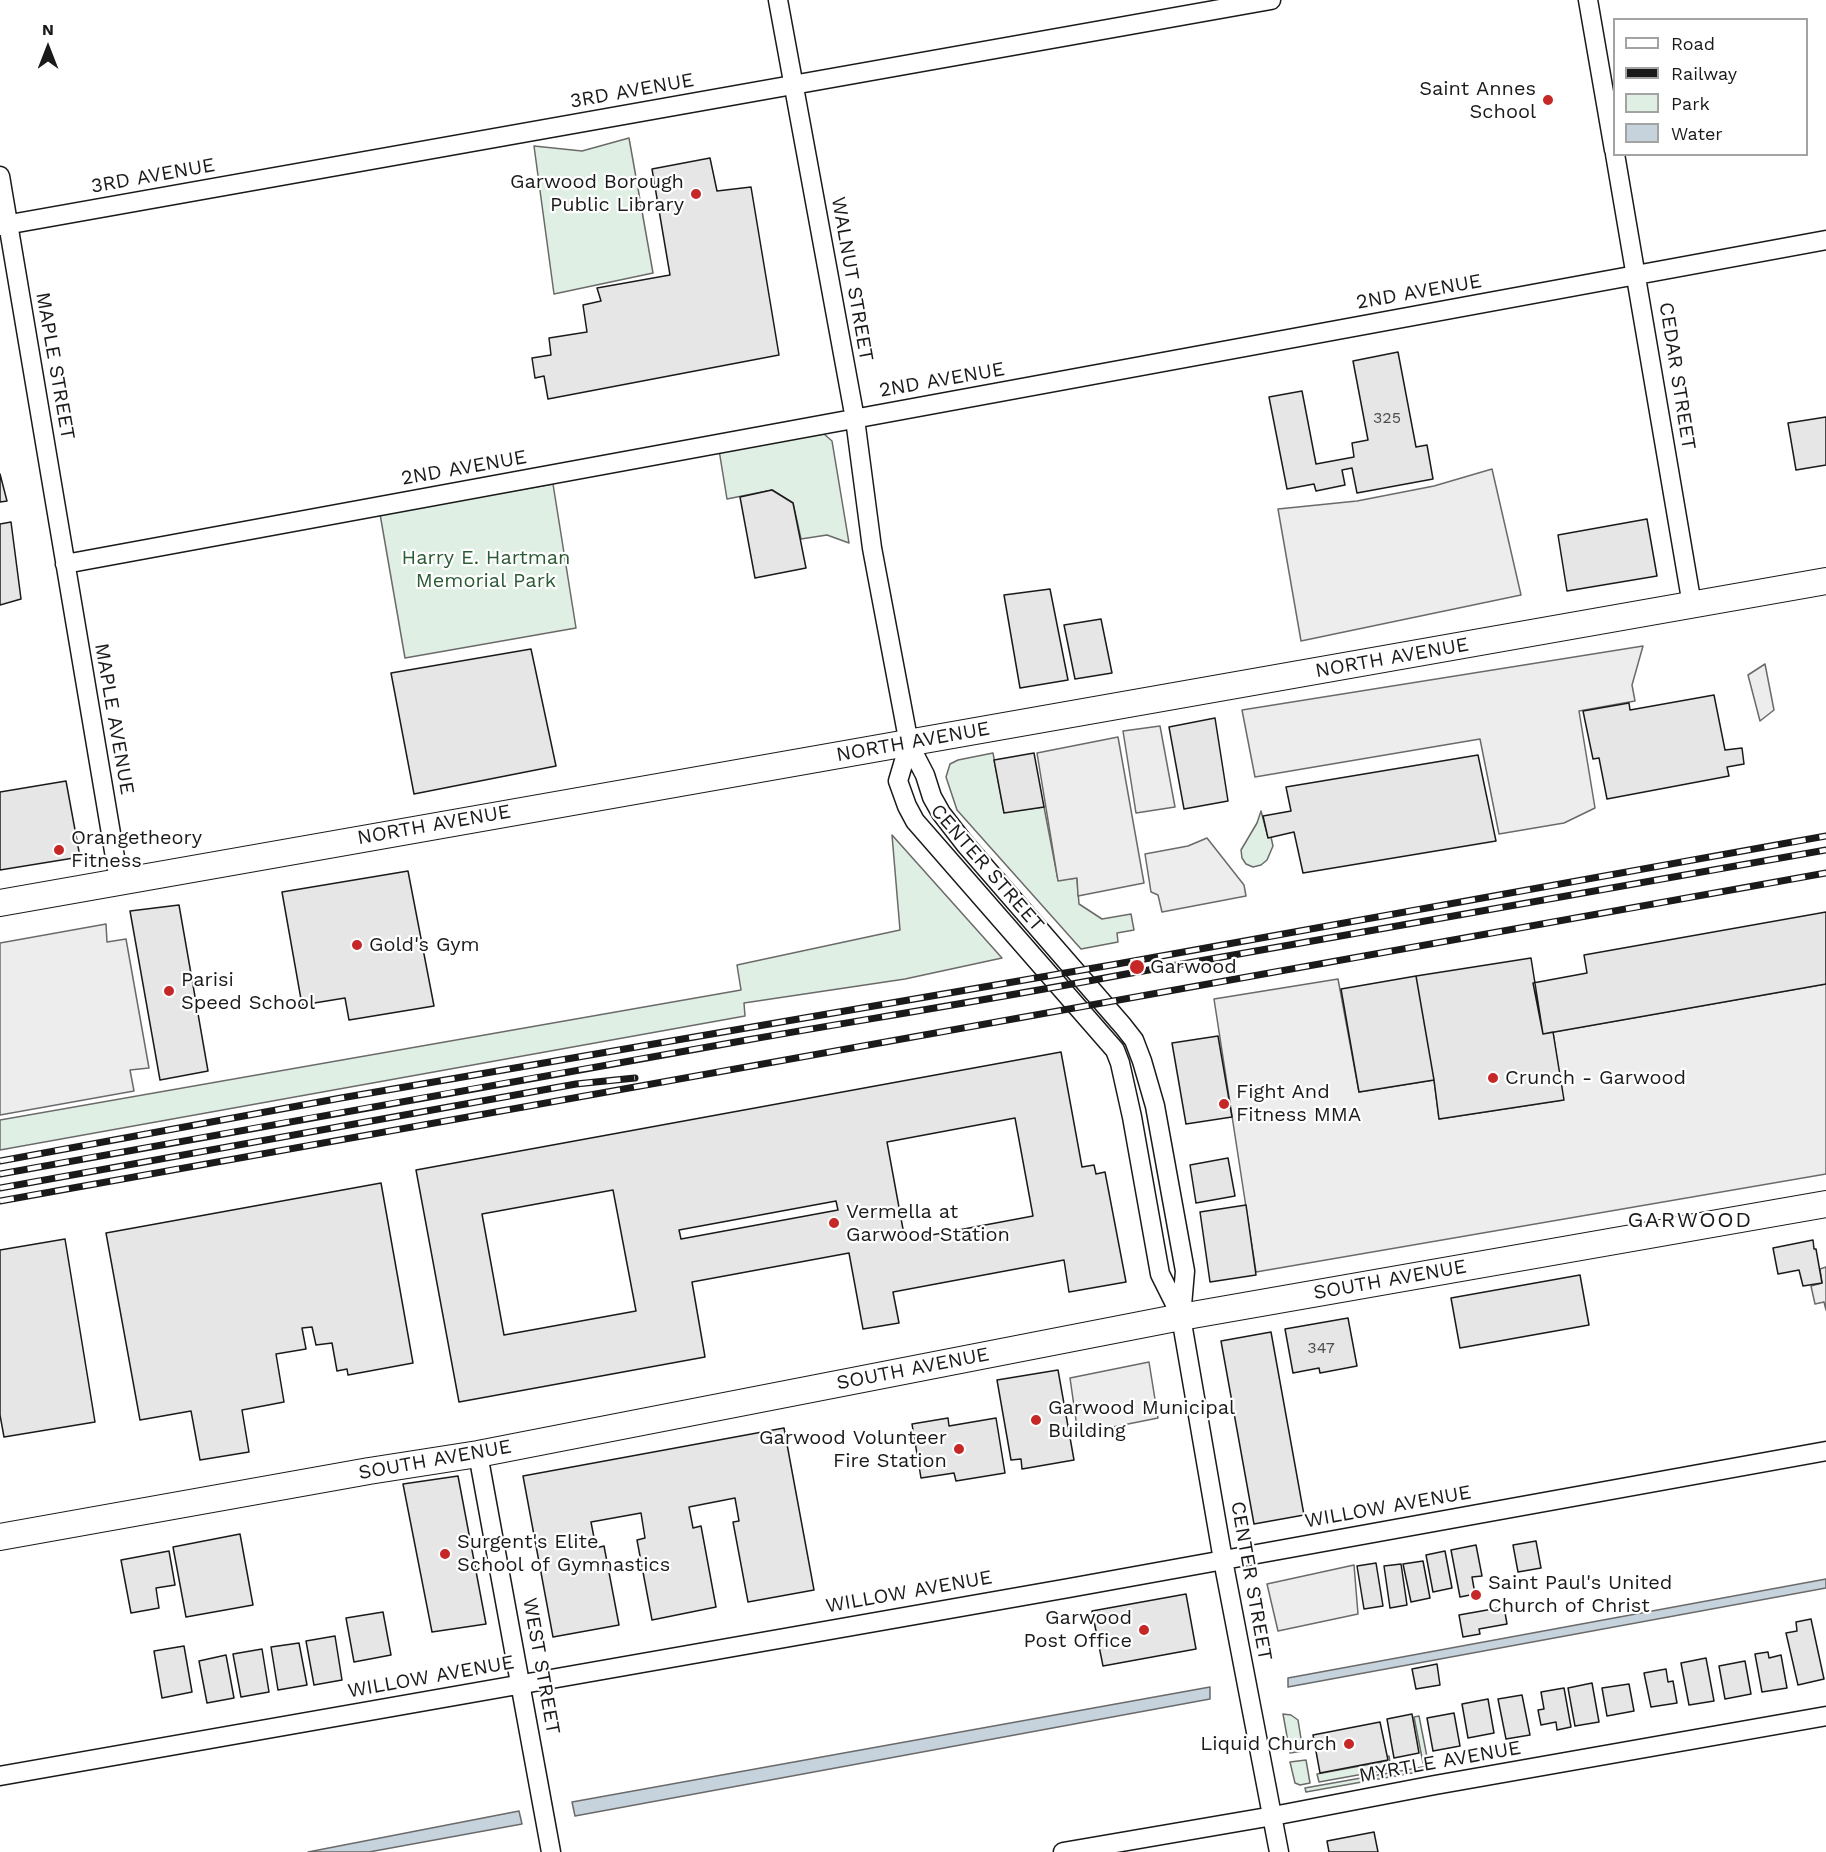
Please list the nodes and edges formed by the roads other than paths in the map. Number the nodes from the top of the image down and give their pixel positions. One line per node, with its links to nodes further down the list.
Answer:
1 (778, 0): 4 (street, WALNUT STREET)
2 (1271, 0): 4 (street, 3RD AVENUE)
3 (1588, 0): 5 (street)
4 (794, 85): 8 (street, 3RD AVENUE); 11 (street, WALNUT STREET)
5 (1613, 144)
6 (1615, 156): 10 (street, CEDAR STREET)
7 (0, 176): 8 (street, MAPLE STREET)
8 (4, 225): 12 (street, MAPLE STREET)
9 (1826, 240): 10 (street, 2ND AVENUE)
10 (1637, 274): 11 (street, 2ND AVENUE); 14 (street, CEDAR STREET)
11 (855, 419): 12 (street, 2ND AVENUE); 15 (street, WALNUT STREET)
12 (65, 564): 16 (street, MAPLE AVENUE)
13 (1826, 581): 14 (main road, NORTH AVENUE)
14 (1692, 606): 15 (main road, NORTH AVENUE)
15 (909, 744): 16 (main road, NORTH AVENUE); 19 (street, CENTER STREET); 19 (street, CENTER STREET)
16 (119, 881): 17 (main road, NORTH AVENUE)
17 (0, 903)
18 (1826, 1204): 19 (main road, SOUTH AVENUE)
19 (1181, 1317): 21 (main road, SOUTH AVENUE); 23 (street, CENTER STREET)
20 (1826, 1451): 23 (street, WILLOW AVENUE)
21 (478, 1454): 22 (main road, SOUTH AVENUE); 24 (street, WEST STREET)
22 (0, 1537)
23 (1223, 1560): 24 (street, WILLOW AVENUE); 27 (street, CENTER STREET)
24 (521, 1683): 26 (street, WILLOW AVENUE); 28 (street, WEST STREET)
25 (1826, 1716): 27 (street, MYRTLE AVENUE)
26 (0, 1776)
27 (1273, 1816): 29 (street, MYRTLE AVENUE); 30 (street, CENTER STREET)
28 (551, 1852)
29 (1063, 1852)
30 (1279, 1852)

